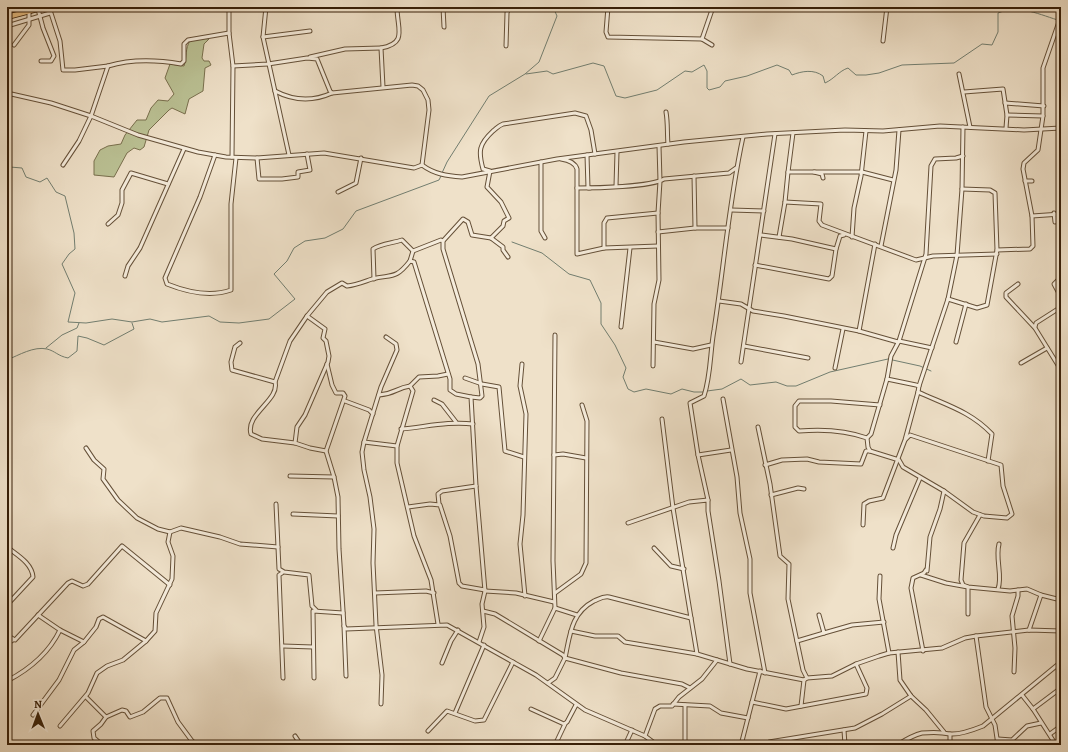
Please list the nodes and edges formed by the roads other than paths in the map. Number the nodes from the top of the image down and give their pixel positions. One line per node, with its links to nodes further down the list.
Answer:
1 (45, 7): 12 (main road)
2 (49, 7): 14 (street)
3 (229, 7): 21 (street)
4 (266, 7): 22 (street)
5 (397, 7): 28 (street)
6 (443, 7): 19 (street)
7 (508, 7): 27 (street)
8 (608, 7): 23 (street)
9 (713, 7): 23 (street)
10 (886, 7): 24 (street)
11 (27, 9): 12 (main road); 13 (main road); 17 (street)
12 (38, 9): 15 (street)
13 (7, 12)
14 (50, 13): 15 (street); 32 (street)
15 (39, 17): 17 (street); 30 (street)
16 (1061, 17): 41 (street)
17 (29, 18): 18 (street); 25 (street)
18 (7, 26)
19 (444, 27)
20 (310, 31): 22 (street)
21 (229, 34): 32 (street); 33 (street)
22 (264, 37): 31 (street)
23 (702, 39): 26 (street)
24 (883, 41)
25 (14, 45)
26 (712, 45)
27 (506, 46)
28 (381, 48): 29 (street); 35 (street)
29 (307, 58): 31 (street); 39 (street)
30 (41, 61)
31 (268, 64): 33 (street); 36 (street)
32 (108, 66): 44 (street)
33 (234, 66): 65 (street)
34 (959, 74): 38 (street)
35 (383, 87): 39 (street); 72 (street)
36 (275, 91): 39 (street); 63 (street)
37 (7, 92): 44 (street)
38 (964, 92): 40 (street); 47 (street)
39 (332, 93)
40 (1005, 103): 41 (street); 43 (street)
41 (1044, 106): 45 (street)
42 (666, 112): 56 (street)
43 (1007, 115): 45 (street); 48 (street)
44 (91, 116): 58 (street); 71 (street)
45 (1043, 116): 51 (street)
46 (963, 127): 47 (street); 50 (street); 68 (street)
47 (970, 127): 48 (street)
48 (1006, 128): 51 (street)
49 (1061, 128): 51 (street)
50 (899, 130): 52 (street); 80 (street)
51 (1040, 130): 83 (street)
52 (866, 131): 53 (street); 77 (street)
53 (794, 133): 54 (street); 75 (street)
54 (775, 134): 55 (street); 93 (street)
55 (743, 137): 56 (street); 73 (street)
56 (668, 144): 57 (street)
57 (659, 146): 59 (street); 82 (street)
58 (184, 149): 62 (street); 84 (street)
59 (617, 152): 61 (street); 85 (street)
60 (307, 154): 63 (street); 66 (street); 67 (street)
61 (594, 154): 64 (street); 74 (street)
62 (216, 155): 65 (street); 65 (street)
63 (288, 155): 66 (street)
64 (587, 155): 69 (street); 87 (street)
65 (234, 157): 66 (street)
66 (257, 158)
67 (361, 158): 72 (street); 89 (street)
68 (963, 158): 88 (street); 119 (street)
69 (557, 159): 70 (street); 86 (street)
70 (541, 162): 74 (street); 107 (street)
71 (63, 165)
72 (422, 165): 74 (street)
73 (736, 168): 78 (street); 91 (street)
74 (490, 171): 106 (street)
75 (788, 172): 76 (street); 90 (street)
76 (814, 172): 77 (street); 79 (street)
77 (862, 172): 80 (street); 105 (street)
78 (694, 176): 82 (street); 99 (street)
79 (823, 178)
80 (893, 180): 111 (street)
81 (1032, 180): 83 (street)
82 (660, 181): 85 (street); 92 (street)
83 (1025, 182): 96 (street)
84 (168, 184): 98 (street); 122 (street)
85 (616, 186): 87 (street)
86 (577, 188): 87 (street); 112 (street)
87 (590, 188)
88 (962, 189): 116 (street); 117 (street)
89 (338, 192)
90 (785, 202): 103 (street); 104 (street)
91 (731, 210): 93 (street); 100 (street)
92 (658, 212): 101 (street); 112 (street)
93 (764, 212): 102 (street)
94 (1054, 213): 95 (street); 96 (street); 97 (street)
95 (1061, 214)
96 (1032, 216): 116 (street)
97 (1055, 222)
98 (108, 224)
99 (695, 228): 100 (street); 101 (street)
100 (728, 228): 128 (street)
101 (658, 232): 110 (street)
102 (761, 235): 104 (street); 121 (street)
103 (844, 235): 105 (street); 114 (street)
104 (779, 237): 114 (street)
105 (852, 237): 109 (street)
106 (491, 238): 108 (street); 118 (street)
107 (545, 238)
108 (443, 241): 115 (street); 161 (street)
109 (875, 244): 111 (street); 138 (street)
110 (658, 246): 113 (street); 142 (street)
111 (881, 246): 119 (street)
112 (604, 248): 113 (street)
113 (630, 248): 135 (street)
114 (836, 249): 121 (street)
115 (412, 251): 120 (street); 124 (street)
116 (997, 252): 117 (street); 129 (street)
117 (957, 255): 119 (street); 127 (street)
118 (508, 257)
119 (924, 258): 141 (street)
120 (410, 261): 124 (street); 157 (street)
121 (755, 265): 131 (street)
122 (125, 276)
123 (1061, 277): 126 (street)
124 (374, 279): 132 (street)
125 (1018, 284): 134 (street)
126 (1061, 298)
127 (948, 299): 129 (street); 147 (street)
128 (719, 301): 131 (street); 145 (street)
129 (966, 304): 143 (street)
130 (1061, 307): 133 (street)
131 (748, 308): 137 (street); 146 (street)
132 (307, 316): 152 (street); 160 (street)
133 (1036, 322): 134 (street); 136 (street)
134 (1031, 323): 136 (street)
135 (621, 327)
136 (1035, 328): 148 (street)
137 (843, 329): 138 (street); 155 (street)
138 (859, 331): 141 (street)
139 (555, 334): 189 (street)
140 (386, 337): 165 (street)
141 (899, 341): 147 (street); 159 (street)
142 (654, 342): 145 (street); 154 (street)
143 (956, 342)
144 (240, 343): 160 (street)
145 (712, 345): 190 (street)
146 (744, 346): 149 (street); 150 (street)
147 (932, 348): 163 (street)
148 (1047, 348): 151 (street); 156 (street)
149 (808, 358)
150 (741, 362)
151 (1021, 363)
152 (327, 364): 169 (street); 181 (street)
153 (522, 364): 191 (street)
154 (653, 366)
155 (835, 368)
156 (1061, 370)
157 (448, 374): 162 (street); 166 (street)
158 (465, 378): 161 (street)
159 (887, 379): 163 (street); 171 (street)
160 (275, 382): 181 (street)
161 (482, 384): 166 (street); 191 (street)
162 (410, 386): 165 (street); 177 (street)
163 (919, 386): 164 (street)
164 (918, 392): 179 (street); 194 (street)
165 (379, 394): 172 (street)
166 (471, 397): 175 (street)
167 (723, 399): 185 (street)
168 (434, 400): 174 (street)
169 (345, 401): 172 (street); 186 (street)
170 (582, 405): 192 (street)
171 (880, 405): 178 (street); 178 (street)
172 (372, 414): 180 (street)
173 (662, 419): 207 (street)
174 (456, 422): 175 (street); 177 (street)
175 (473, 424): 199 (street)
176 (758, 427): 195 (street)
177 (401, 429): 182 (street)
178 (868, 438): 183 (street)
179 (905, 440): 193 (street); 194 (street)
180 (364, 442): 182 (street); 230 (street)
181 (295, 443): 186 (street)
182 (397, 446): 206 (street)
183 (868, 447): 187 (street); 188 (street)
184 (86, 448): 213 (street)
185 (731, 450): 190 (street); 283 (street)
186 (326, 451): 197 (street)
187 (866, 451): 188 (street); 195 (street)
188 (870, 451): 193 (street)
189 (554, 455): 192 (street); 232 (street)
190 (698, 455): 203 (street)
191 (524, 457): 234 (street)
192 (586, 458): 232 (street)
193 (898, 460): 198 (street); 212 (street)
194 (988, 461): 209 (street)
195 (766, 465): 202 (street)
196 (290, 476): 197 (street)
197 (334, 477): 210 (street)
198 (920, 478): 201 (street); 218 (street)
199 (476, 486): 205 (street); 228 (street)
200 (804, 489): 202 (street)
201 (944, 491): 209 (street); 220 (street)
202 (771, 495): 263 (street)
203 (708, 500): 207 (street); 279 (street)
204 (276, 504): 215 (street)
205 (439, 504): 206 (street); 228 (street)
206 (408, 507): 231 (street)
207 (674, 508): 211 (street); 219 (street)
208 (293, 514): 210 (street)
209 (980, 515): 226 (street)
210 (338, 516): 241 (street)
211 (628, 523)
212 (863, 525)
213 (170, 532): 215 (street); 225 (street)
214 (999, 544): 227 (street)
215 (278, 546): 221 (street)
216 (7, 547): 237 (street)
217 (654, 548): 219 (street)
218 (893, 548)
219 (684, 569): 246 (street)
220 (926, 570): 222 (street); 224 (street)
221 (284, 572): 239 (street); 268 (street)
222 (921, 575): 224 (street); 270 (street)
223 (880, 576): 247 (street)
224 (929, 577): 226 (street)
225 (170, 585): 243 (street); 261 (street)
226 (968, 587): 227 (street); 242 (street)
227 (998, 589): 229 (street)
228 (485, 590): 234 (street); 240 (street)
229 (1018, 590): 233 (street); 255 (street)
230 (375, 593): 231 (street); 250 (street)
231 (434, 593): 248 (street)
232 (555, 593): 236 (street)
233 (1041, 595): 235 (street); 253 (street)
234 (525, 596): 236 (street)
235 (1061, 600)
236 (554, 602): 238 (street)
237 (7, 605)
238 (555, 608): 244 (street); 262 (street)
239 (316, 610): 241 (street); 269 (street)
240 (483, 611): 262 (street); 265 (street)
241 (343, 613): 249 (street)
242 (968, 614)
243 (38, 615): 251 (street); 260 (street)
244 (577, 615): 246 (street); 254 (street)
245 (819, 616): 257 (street)
246 (691, 618): 273 (street)
247 (884, 622): 257 (street); 272 (street)
248 (438, 624): 250 (street); 252 (street)
249 (344, 626): 250 (street); 284 (street)
250 (377, 628): 296 (street)
251 (60, 630): 264 (street); 288 (street)
252 (458, 630): 265 (street); 278 (street)
253 (1029, 630): 255 (street); 256 (street)
254 (571, 631): 273 (street); 274 (street)
255 (1013, 631): 259 (street); 282 (street)
256 (1061, 631)
257 (824, 633): 263 (street)
258 (7, 635): 260 (street)
259 (976, 636): 270 (street); 307 (street)
260 (13, 640): 266 (street)
261 (146, 641): 264 (street); 294 (street)
262 (539, 641): 274 (street)
263 (797, 641): 287 (street)
264 (84, 642): 304 (street)
265 (479, 642): 267 (street)
266 (7, 644)
267 (484, 645): 276 (street); 303 (street)
268 (282, 646): 269 (street); 285 (street)
269 (313, 647): 286 (street)
270 (923, 650): 271 (street)
271 (898, 652): 272 (street); 293 (street)
272 (889, 653): 280 (street)
273 (697, 654): 275 (street)
274 (565, 658): 289 (street); 290 (street)
275 (717, 660): 279 (street); 290 (street)
276 (513, 662): 289 (street); 303 (street)
277 (1061, 662): 292 (street)
278 (442, 663)
279 (730, 664): 281 (street)
280 (856, 664): 287 (street); 300 (street)
281 (760, 671): 283 (street); 295 (street)
282 (1014, 672)
283 (765, 673): 287 (street)
284 (346, 676)
285 (283, 678)
286 (314, 678)
287 (805, 679): 300 (street)
288 (7, 681)
289 (548, 683): 298 (street)
290 (690, 688): 297 (street)
291 (1061, 688): 302 (street)
292 (1022, 695): 302 (street); 307 (street)
293 (911, 696): 313 (street); 315 (street)
294 (86, 697): 305 (street); 310 (street)
295 (752, 702): 300 (street); 306 (street)
296 (381, 704)
297 (674, 704): 299 (street); 319 (street)
298 (576, 705): 309 (street); 312 (street)
299 (685, 705): 306 (street); 328 (street)
300 (801, 706)
301 (531, 709): 309 (street)
302 (1033, 709): 308 (street)
303 (454, 713): 314 (street)
304 (33, 715)
305 (106, 716): 322 (street); 323 (street)
306 (748, 718): 329 (street)
307 (992, 720): 316 (street); 320 (street)
308 (1041, 723): 317 (street); 320 (street)
309 (565, 724): 325 (street)
310 (60, 726)
311 (1061, 726): 317 (street)
312 (632, 730): 319 (street); 326 (street)
313 (844, 730): 330 (street); 331 (street)
314 (428, 731)
315 (944, 732): 316 (street); 321 (street)
316 (950, 734): 334 (street)
317 (1050, 734): 336 (street)
318 (295, 736): 324 (street)
319 (645, 736): 327 (street)
320 (998, 739): 335 (street)
321 (903, 742): 332 (street); 333 (street)
322 (102, 745)
323 (197, 745)
324 (301, 745)
325 (554, 745)
326 (625, 745)
327 (657, 745)
328 (685, 745)
329 (741, 745)
330 (770, 745)
331 (845, 745)
332 (897, 745)
333 (906, 745)
334 (950, 745)
335 (998, 745)
336 (1056, 745)

